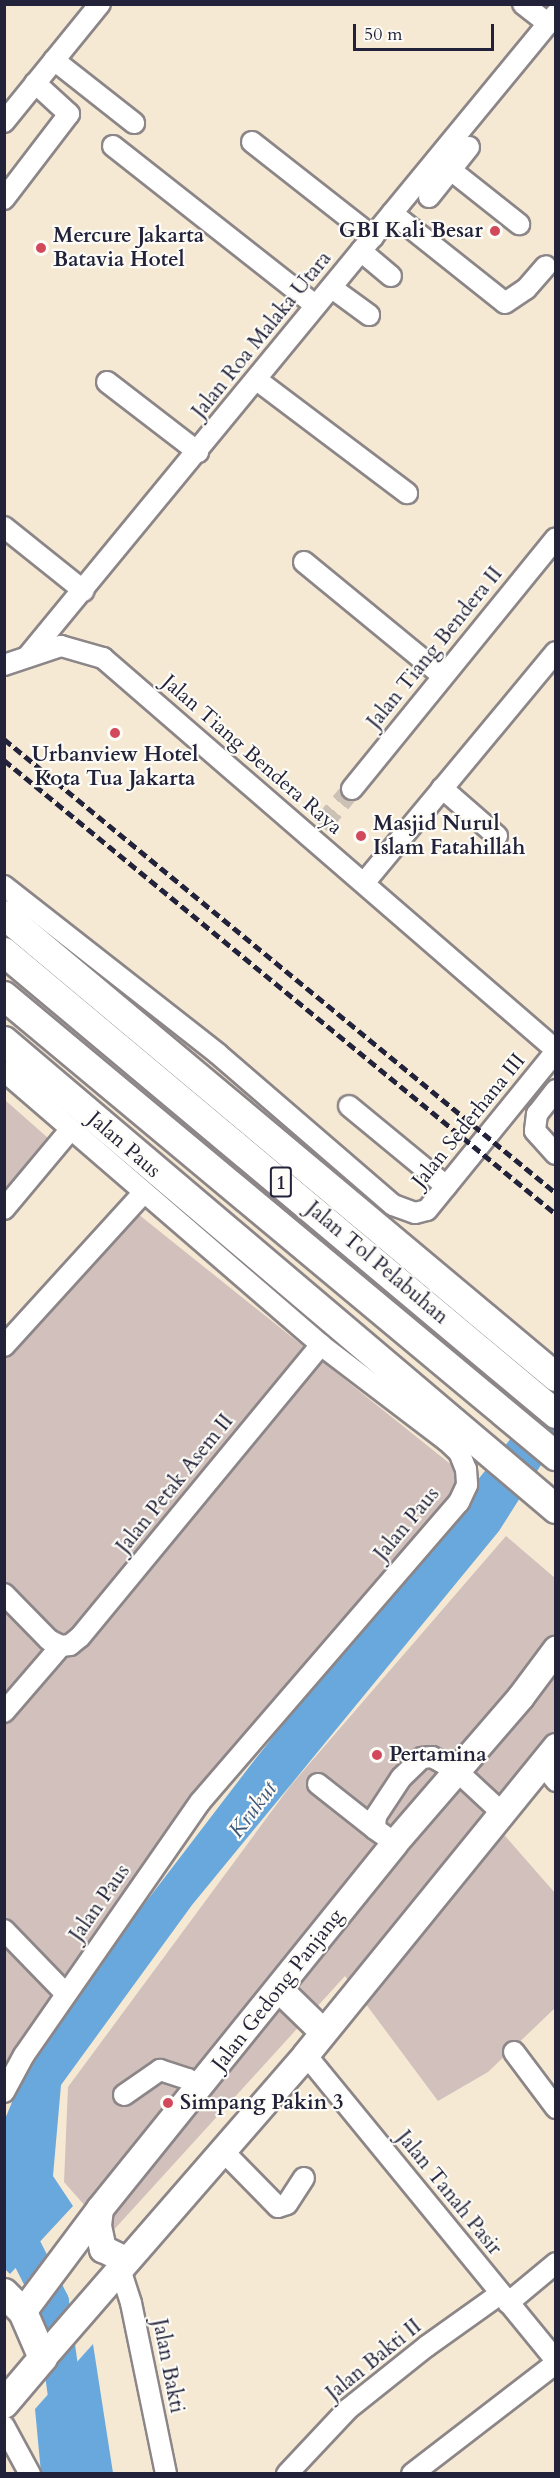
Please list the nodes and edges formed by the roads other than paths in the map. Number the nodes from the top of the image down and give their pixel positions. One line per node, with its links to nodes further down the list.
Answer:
1 (100, 4): 4 (street)
2 (523, 4): 3 (street)
3 (551, 19): 11 (street, Jalan Roa Malaka Utara)
4 (54, 60): 5 (street); 7 (street)
5 (35, 83): 6 (street); 13 (street)
6 (4, 122)
7 (134, 123)
8 (252, 142): 16 (street)
9 (113, 146): 20 (street)
10 (469, 147): 11 (street)
11 (444, 164): 12 (street); 14 (street, Jalan Roa Malaka Utara); 15 (street)
12 (429, 197)
13 (4, 199)
14 (392, 213): 16 (street, Jalan Roa Malaka Utara); 17 (street)
15 (519, 224)
16 (367, 244): 18 (street); 19 (street, Jalan Roa Malaka Utara)
17 (546, 266)
18 (391, 276)
19 (332, 288): 20 (street, Jalan Roa Malaka Utara); 21 (street)
20 (316, 306): 22 (street, Jalan Roa Malaka Utara)
21 (369, 315)
22 (257, 380): 24 (street, Jalan Roa Malaka Utara); 25 (street)
23 (107, 382): 24 (street)
24 (198, 452): 29 (street, Jalan Roa Malaka Utara)
25 (406, 493)
26 (4, 526): 29 (street)
27 (555, 538): 33 (street, Jalan Tiang Bendera II)
28 (304, 562): 33 (street)
29 (84, 591): 31 (street, Jalan Roa Malaka Utara)
30 (555, 652): 34 (street)
31 (27, 657): 32 (street, Jalan Tiang Bendera Raya); 37 (street, Jalan Tiang Bendera Raya)
32 (4, 665)
33 (443, 676): 35 (street, Jalan Tiang Bendera II)
34 (442, 788): 36 (street); 37 (street)
35 (352, 789)
36 (496, 836)
37 (363, 883): 43 (street, Jalan Tiang Bendera Raya)
38 (4, 886): 51 (street, Jalan Sederhana III)
39 (4, 915): 56 (highway)
40 (4, 952): 57 (highway, Jalan Tol Pelabuhan / 1)
41 (4, 996): 58 (highway, Jalan Tol Pelabuhan / 1)
42 (4, 1041): 59 (highway)
43 (555, 1051): 46 (street, Jalan Sederhana III)
44 (4, 1071): 49 (street, Jalan Paus)
45 (555, 1090): 48 (street)
46 (518, 1098): 48 (street); 51 (street, Jalan Sederhana III)
47 (349, 1106): 51 (street)
48 (537, 1114): 50 (street)
49 (70, 1130): 52 (street, Jalan Paus); 53 (street)
50 (555, 1154)
51 (446, 1186)
52 (143, 1193): 54 (street, Jalan Paus); 55 (street)
53 (4, 1209)
54 (321, 1345): 61 (street, Jalan Petak Asem II); 71 (street, Jalan Paus)
55 (4, 1346)
56 (555, 1377)
57 (555, 1414)
58 (555, 1456)
59 (553, 1507)
60 (4, 1594): 61 (street)
61 (61, 1646): 63 (street, Jalan Petak Asem II)
62 (555, 1650): 65 (main road, Jalan Gedong Panjang)
63 (4, 1712)
64 (551, 1763): 67 (main road)
65 (457, 1771): 67 (street); 68 (main road, Jalan Gedong Panjang); 68 (street)
66 (318, 1784): 68 (street)
67 (500, 1811): 72 (main road)
68 (385, 1836): 70 (main road, Jalan Gedong Panjang)
69 (4, 1930): 71 (street)
70 (279, 1989): 72 (main road); 75 (main road, Jalan Gedong Panjang)
71 (66, 1994): 76 (street, Jalan Paus)
72 (323, 2032): 74 (main road)
73 (514, 2052): 78 (street)
74 (306, 2055): 79 (main road); 84 (street, Jalan Tanah Pasir)
75 (200, 2088): 77 (street); 81 (main road, Jalan Gedong Panjang)
76 (4, 2092)
77 (124, 2095)
78 (555, 2108)
79 (224, 2152): 80 (street); 83 (main road)
80 (303, 2178)
81 (93, 2218): 83 (main road); 85 (main road, Jalan Gedong Panjang)
82 (555, 2263): 84 (street, Jalan Bakti II)
83 (118, 2270): 86 (main road); 91 (street, Jalan Bakti)
84 (504, 2299): 87 (street, Jalan Tanah Pasir); 92 (street, Jalan Bakti II)
85 (17, 2306): 86 (highway)
86 (47, 2354): 88 (highway)
87 (555, 2362): 93 (street)
88 (4, 2404)
89 (4, 2426): 90 (street)
90 (30, 2474)
91 (166, 2474)
92 (287, 2474)
93 (412, 2474)

